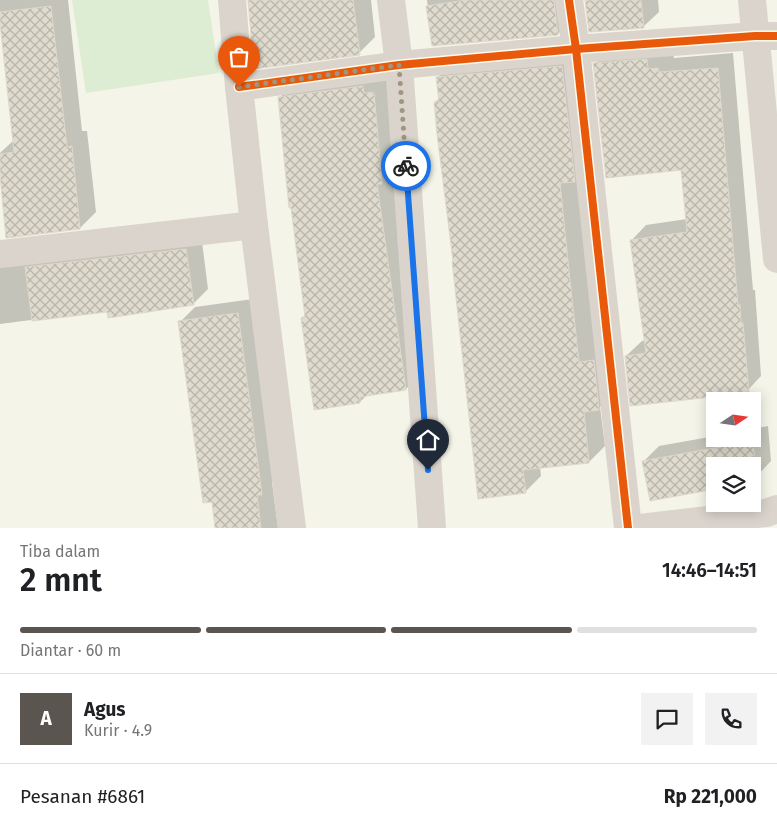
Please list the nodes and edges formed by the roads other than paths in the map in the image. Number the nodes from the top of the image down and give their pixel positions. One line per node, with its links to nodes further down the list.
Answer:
1 (232, 0): 8 (street)
2 (391, 0): 7 (street)
3 (569, 0): 6 (street)
4 (752, 0): 5 (street)
5 (766, 36): 6 (street); 11 (street)
6 (576, 49): 7 (street); 15 (street)
7 (399, 65): 8 (street); 14 (street)
8 (239, 87): 9 (street)
9 (254, 225): 10 (street); 13 (street)
10 (0, 254)
11 (777, 259)
12 (777, 509): 16 (street)
13 (292, 528)
14 (432, 528)
15 (628, 528)
16 (640, 528)

